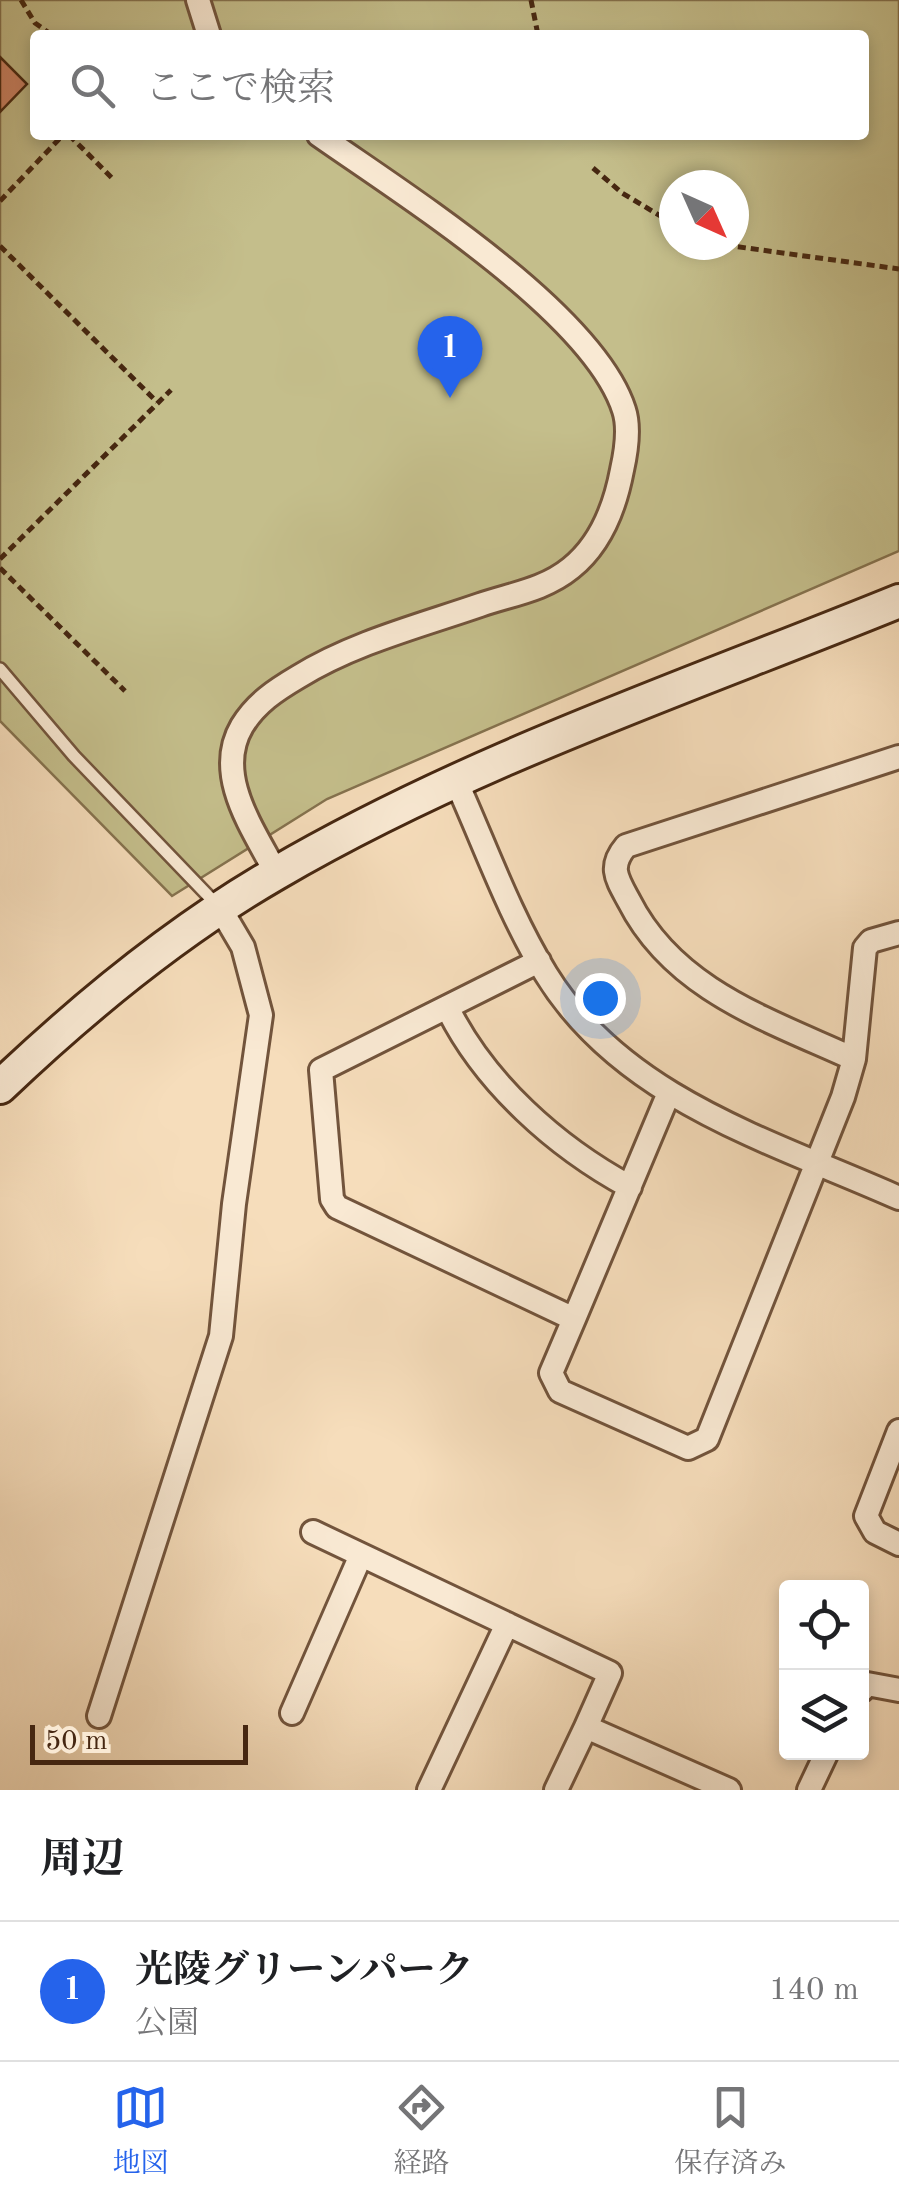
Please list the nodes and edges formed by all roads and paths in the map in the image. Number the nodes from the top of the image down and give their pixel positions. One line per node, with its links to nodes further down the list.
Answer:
1 (21, 0): 4 (path)
2 (198, 0): 5 (street)
3 (531, 0): 6 (path)
4 (45, 30)
5 (207, 30)
6 (537, 30)
7 (61, 140): 12 (path)
8 (71, 140): 11 (path)
9 (326, 140): 26 (street)
10 (593, 168): 13 (path)
11 (114, 180)
12 (0, 201)
13 (659, 215)
14 (0, 246): 18 (path)
15 (749, 248): 16 (path)
16 (899, 269)
17 (171, 390): 18 (path)
18 (157, 402): 19 (path)
19 (0, 559)
20 (0, 568): 23 (path)
21 (899, 601): 25 (street)
22 (0, 669): 27 (lane)
23 (126, 691)
24 (899, 756): 31 (street)
25 (456, 781): 26 (street); 29 (street)
26 (276, 874): 27 (street)
27 (220, 908): 32 (street); 46 (street)
28 (899, 933): 31 (street)
29 (539, 961): 30 (street); 33 (street)
30 (447, 1007): 35 (street); 37 (street)
31 (854, 1059): 34 (street)
32 (0, 1086)
33 (668, 1095): 34 (street); 35 (street)
34 (816, 1161): 36 (street); 37 (street)
35 (630, 1188): 37 (street)
36 (899, 1198)
37 (574, 1319)
38 (899, 1431): 40 (street)
39 (313, 1532): 41 (street)
40 (899, 1544)
41 (361, 1554): 42 (street); 45 (street)
42 (507, 1624): 47 (street); 49 (street)
43 (869, 1684): 44 (street)
44 (899, 1690)
45 (292, 1713)
46 (99, 1716)
47 (586, 1727): 50 (street); 51 (street)
48 (822, 1760): 52 (street)
49 (430, 1790)
50 (556, 1790)
51 (729, 1790)
52 (808, 1790)

